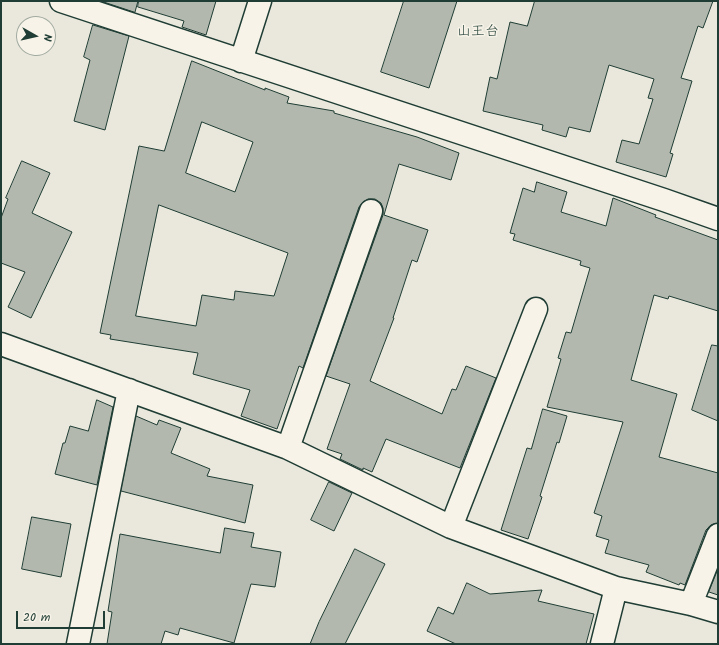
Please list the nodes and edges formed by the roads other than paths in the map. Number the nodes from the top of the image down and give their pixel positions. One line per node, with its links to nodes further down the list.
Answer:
1 (61, 1): 3 (street)
2 (260, 1): 3 (street)
3 (241, 61): 5 (street)
4 (371, 211): 9 (street)
5 (718, 219)
6 (536, 309): 10 (street)
7 (1, 344): 8 (street)
8 (129, 390): 9 (street); 15 (street)
9 (288, 448): 10 (street)
10 (451, 527): 12 (street)
11 (718, 535): 13 (street)
12 (616, 588): 13 (street); 16 (street)
13 (691, 604): 14 (street)
14 (718, 612)
15 (78, 644)
16 (602, 644)

